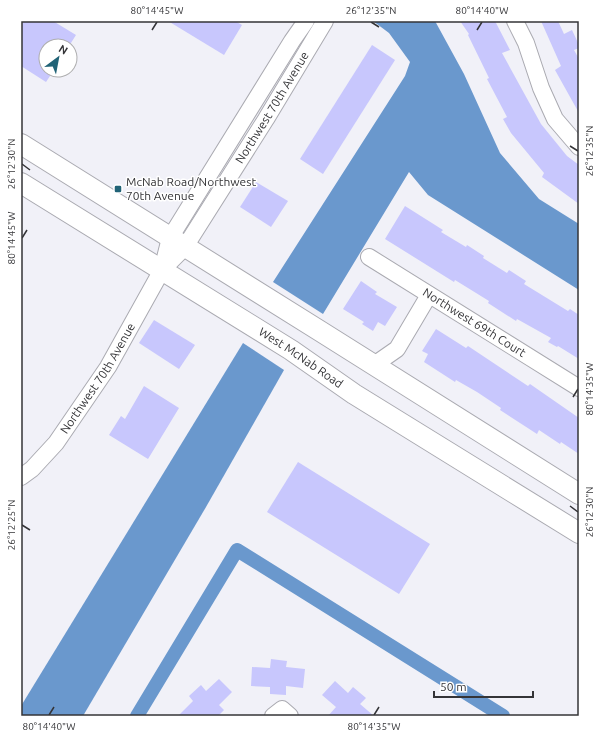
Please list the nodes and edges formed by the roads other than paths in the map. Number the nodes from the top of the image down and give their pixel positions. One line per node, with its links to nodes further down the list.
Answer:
1 (306, 21): 7 (street, Northwest 70th Avenue)
2 (325, 21): 7 (street, Northwest 70th Avenue)
3 (515, 21): 5 (street)
4 (21, 144): 7 (main road)
5 (579, 147)
6 (21, 183): 9 (main road, West McNab Road)
7 (178, 242): 9 (street, Northwest 70th Avenue); 11 (main road)
8 (369, 257): 10 (street, Northwest 69th Court)
9 (162, 270): 13 (street, Northwest 70th Avenue); 15 (main road, West McNab Road)
10 (430, 295): 11 (street); 12 (street, Northwest 69th Court)
11 (374, 365): 14 (main road)
12 (579, 388)
13 (21, 477)
14 (579, 494)
15 (579, 534)

